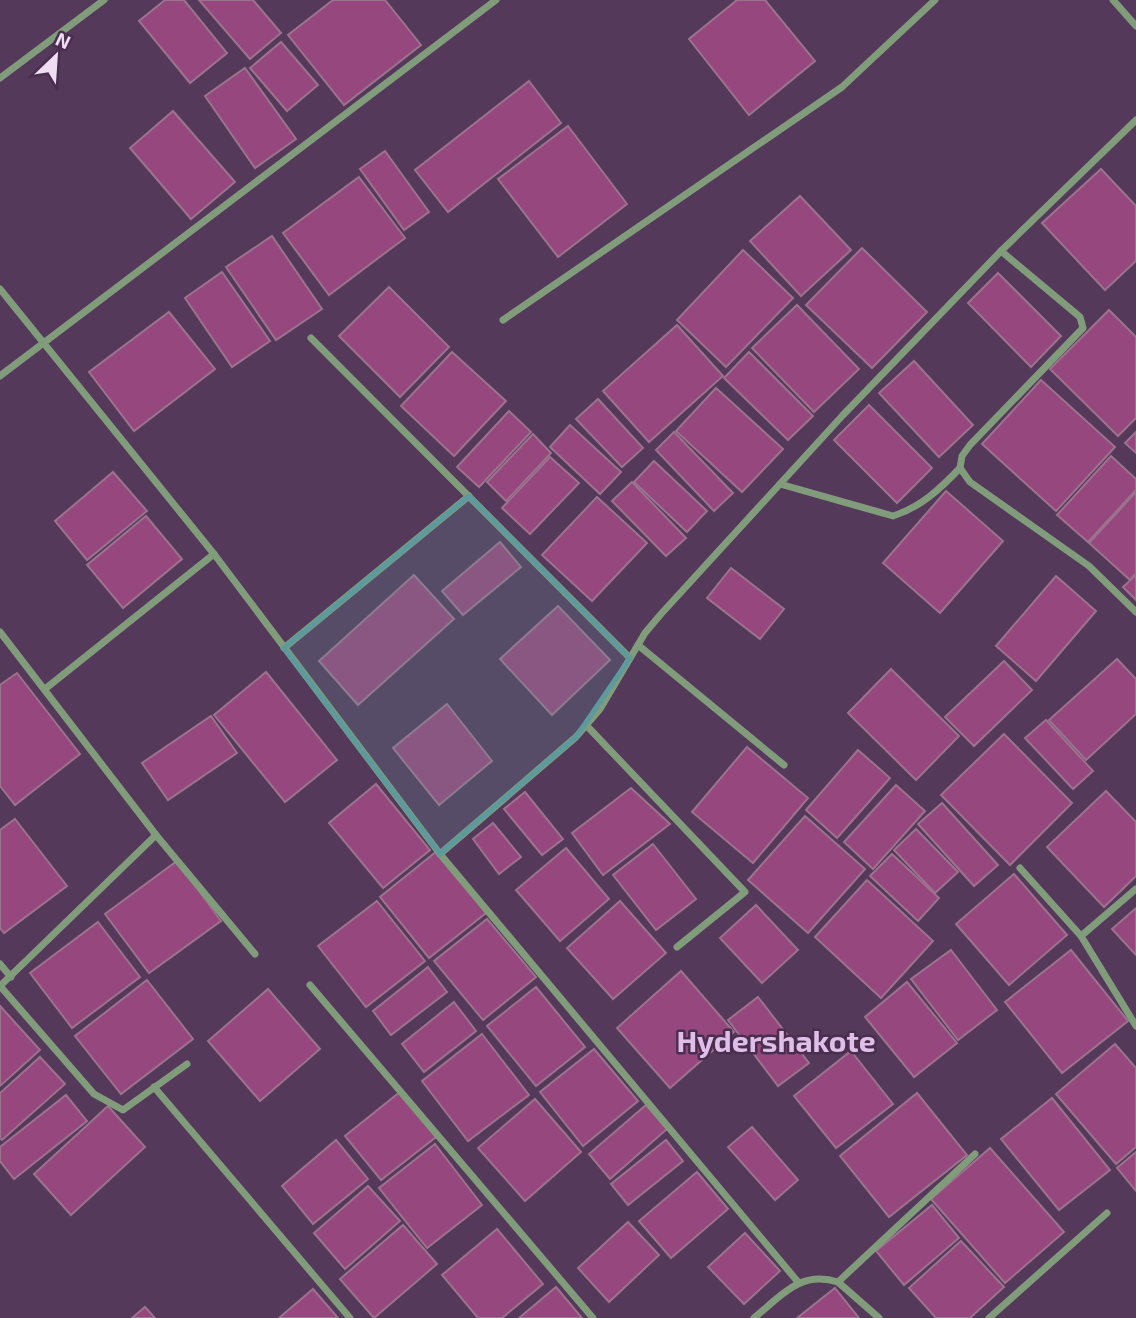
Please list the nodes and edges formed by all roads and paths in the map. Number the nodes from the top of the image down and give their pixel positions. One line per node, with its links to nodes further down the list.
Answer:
1 (104, 0): 6 (street)
2 (496, 0): 12 (street)
3 (935, 0): 10 (street)
4 (1113, 0): 5 (street)
5 (1136, 26)
6 (0, 78)
7 (1136, 120): 8 (street)
8 (1000, 251): 14 (street); 15 (street)
9 (0, 289): 12 (street)
10 (503, 320)
11 (311, 338): 16 (street)
12 (45, 342): 13 (street); 17 (street)
13 (0, 376)
14 (960, 468): 15 (street); 18 (street)
15 (780, 484): 20 (street)
16 (469, 496): 21 (street); 22 (street)
17 (214, 554): 21 (street); 23 (street)
18 (1136, 612)
19 (0, 632): 23 (street)
20 (638, 645): 22 (street); 25 (street)
21 (284, 648): 27 (street)
22 (631, 658): 24 (street)
23 (45, 690): 26 (street)
24 (586, 725): 27 (street); 31 (street)
25 (784, 765)
26 (156, 835): 32 (street); 34 (street)
27 (440, 854): 41 (street)
28 (1020, 868): 30 (street)
29 (1136, 889): 30 (street)
30 (1081, 936): 36 (street)
31 (677, 947)
32 (256, 954)
33 (0, 964): 34 (street)
34 (11, 977): 38 (street)
35 (310, 985): 44 (street)
36 (1136, 1026)
37 (187, 1064): 38 (street)
38 (154, 1087): 43 (street)
39 (975, 1153): 42 (street)
40 (1107, 1213): 47 (street)
41 (798, 1282): 42 (street); 45 (street)
42 (838, 1282): 46 (street)
43 (350, 1318)
44 (593, 1318)
45 (754, 1318)
46 (879, 1318)
47 (989, 1318)

